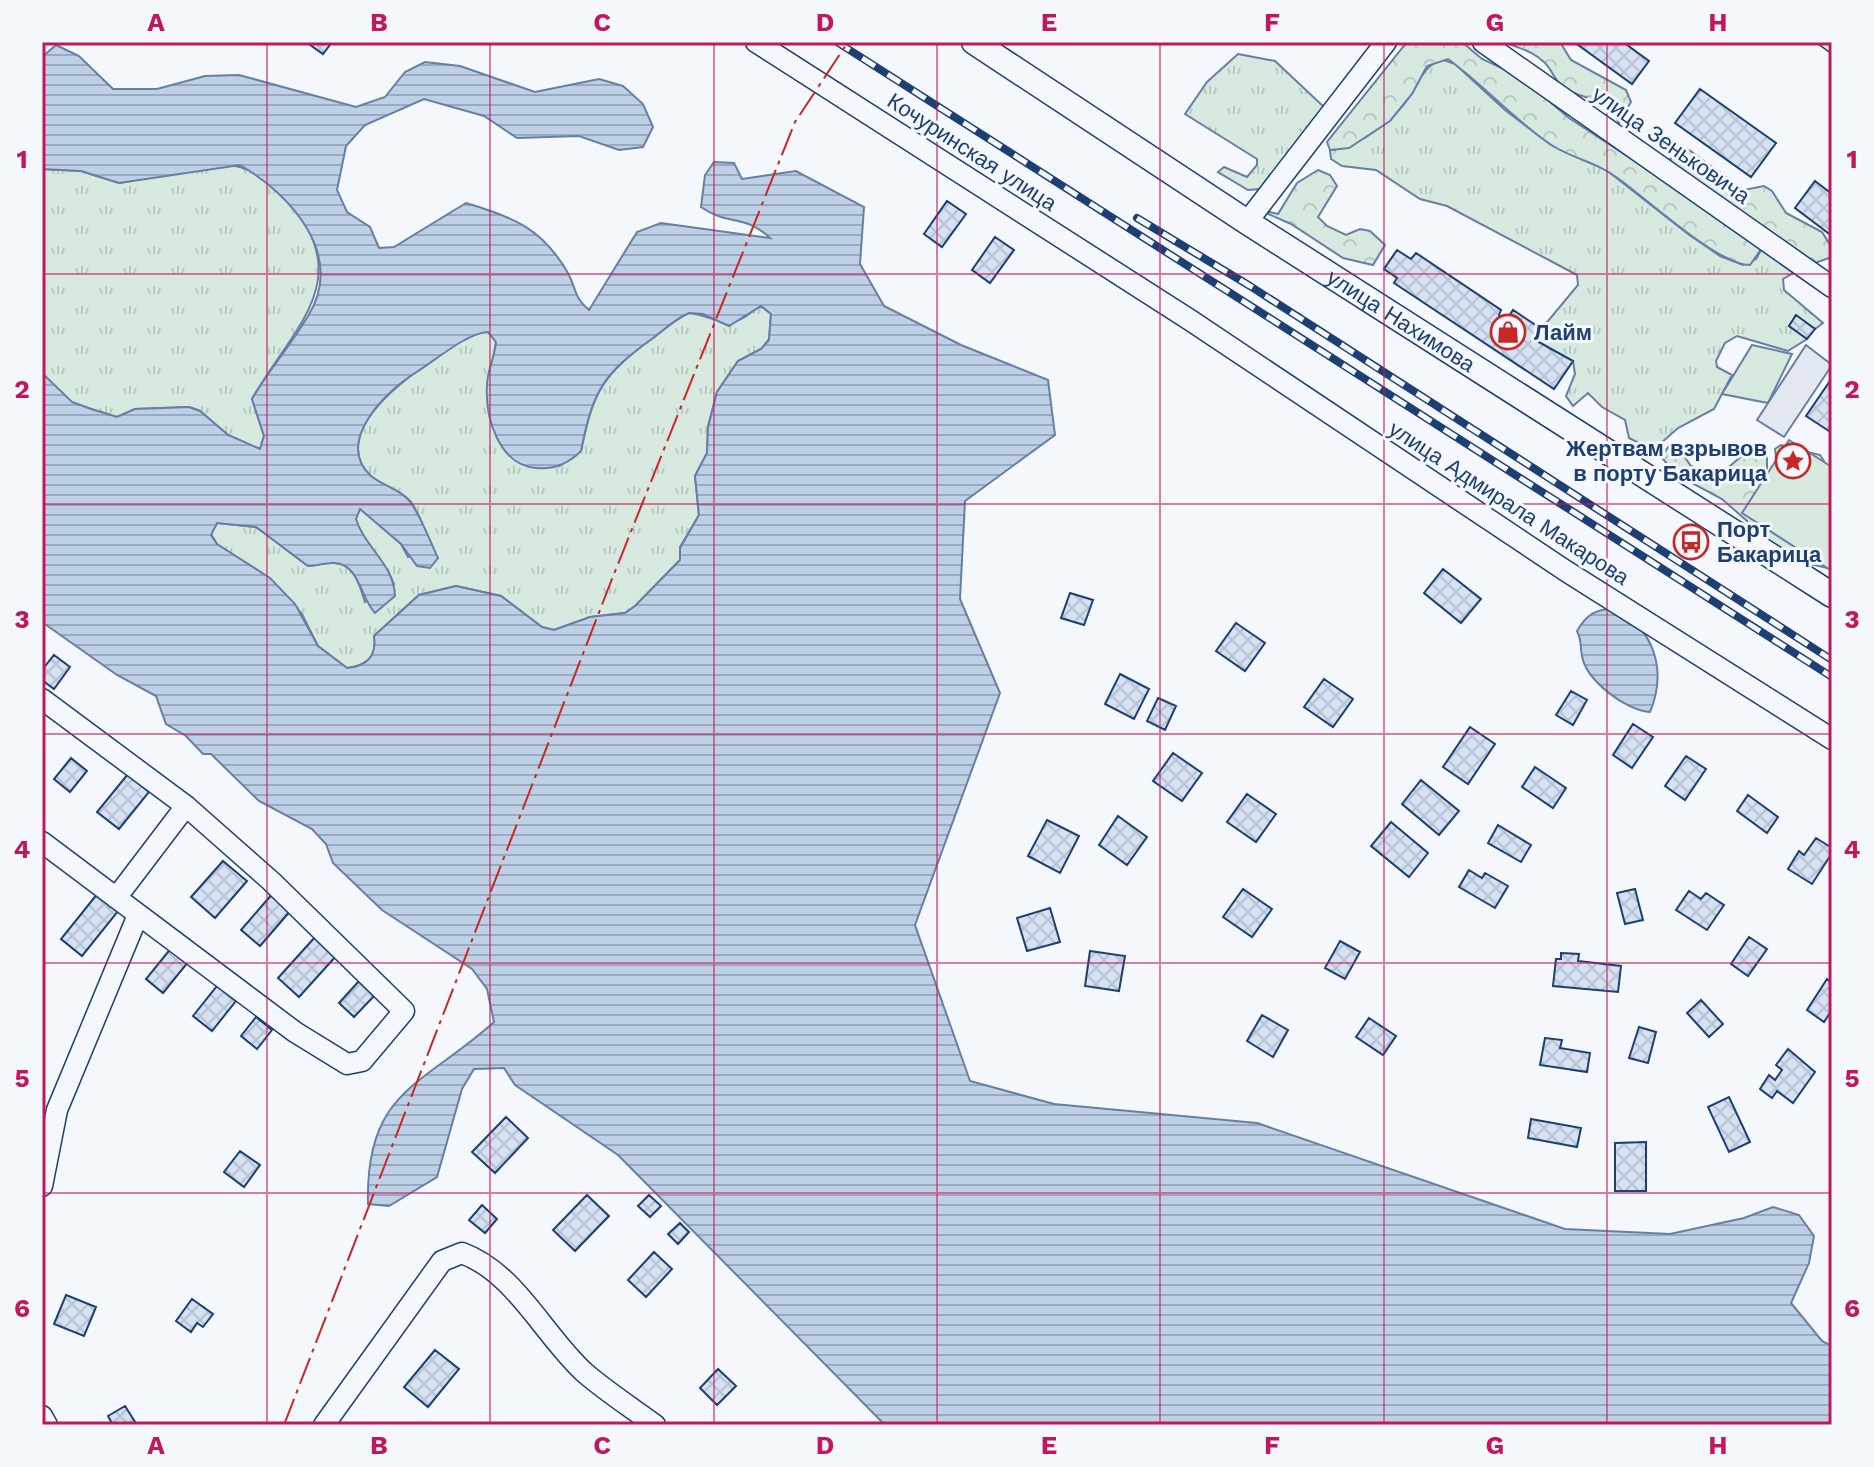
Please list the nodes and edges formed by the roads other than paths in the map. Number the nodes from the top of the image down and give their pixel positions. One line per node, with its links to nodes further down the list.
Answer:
1 (756, 42): 7 (street, Кочуринская улица)
2 (974, 42): 5 (main road, улица Нахимова)
3 (1386, 42): 5 (street)
4 (1483, 42): 6 (street, улица Зеньковича)
5 (1247, 222): 8 (main road, улица Нахимова)
6 (1832, 287)
7 (1162, 303): 10 (street, улица Адмирала Макарова)
8 (1832, 595)
9 (42, 699): 11 (street)
10 (1832, 739)
11 (186, 806): 13 (street); 14 (street)
12 (42, 842): 13 (street)
13 (116, 898): 14 (street)
14 (138, 915): 15 (street)
15 (42, 1186)
16 (42, 1416): 17 (street)
17 (47, 1425)
18 (324, 1425): 19 (street)
19 (655, 1425)

